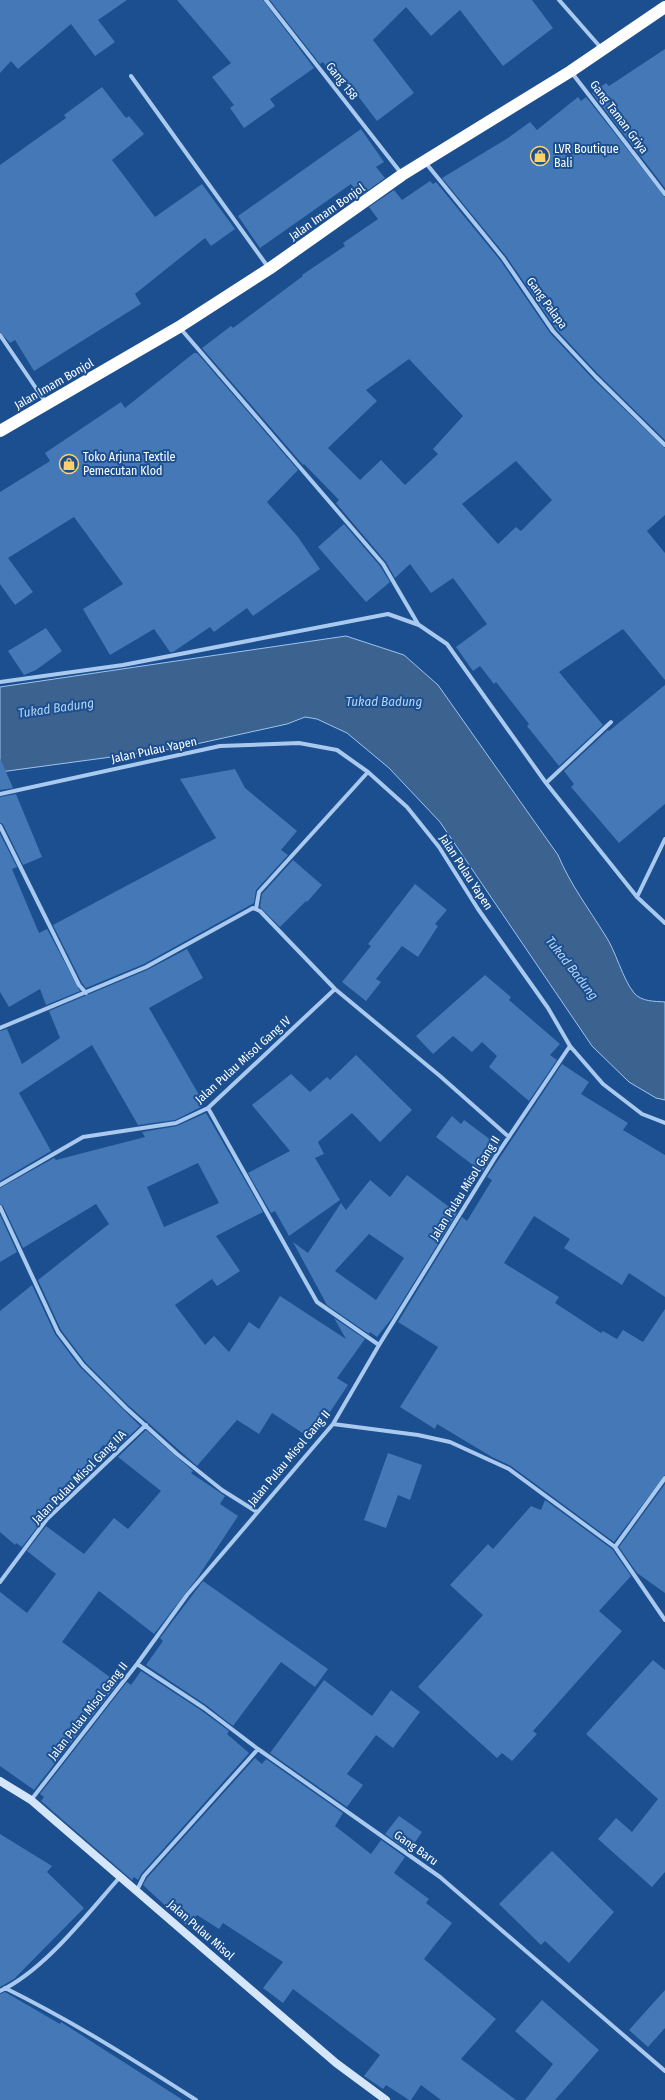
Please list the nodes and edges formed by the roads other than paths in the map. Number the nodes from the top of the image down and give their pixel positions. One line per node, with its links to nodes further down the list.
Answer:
1 (266, 0): 8 (street, Gang 158)
2 (559, 0): 4 (street)
3 (665, 7): 4 (highway, Jalan Imam Bonjol)
4 (602, 49): 5 (highway, Jalan Imam Bonjol)
5 (571, 71): 7 (highway, Jalan Imam Bonjol); 9 (street, Gang Taman Griya)
6 (131, 76): 10 (street)
7 (424, 162): 8 (highway, Jalan Imam Bonjol); 15 (street, Gang Palapa)
8 (402, 175): 10 (highway, Jalan Imam Bonjol)
9 (665, 194)
10 (269, 269): 11 (highway, Jalan Imam Bonjol)
11 (179, 327): 13 (highway, Jalan Imam Bonjol); 16 (street)
12 (0, 335): 13 (street)
13 (47, 405): 14 (highway, Jalan Imam Bonjol)
14 (0, 431)
15 (665, 445)
16 (419, 625): 17 (street); 20 (street)
17 (0, 682)
18 (610, 722): 20 (street)
19 (368, 772): 21 (street, Jalan Pulau Yapen); 25 (street); 30 (street, Jalan Pulau Yapen)
20 (546, 782): 24 (street)
21 (0, 794)
22 (0, 826): 28 (street)
23 (665, 839): 24 (street)
24 (637, 897): 26 (street)
25 (256, 909): 27 (street); 28 (street)
26 (665, 923)
27 (335, 989): 31 (street, Jalan Pulau Misol Gang IV); 33 (street)
28 (86, 993): 29 (street)
29 (0, 1028)
30 (570, 1046): 32 (street, Jalan Pulau Yapen); 33 (street, Jalan Pulau Misol Gang II)
31 (208, 1108): 34 (street, Jalan Pulau Misol Gang IV); 36 (street)
32 (665, 1123)
33 (509, 1137): 36 (street, Jalan Pulau Misol Gang II)
34 (0, 1185)
35 (0, 1207): 38 (street)
36 (379, 1345): 37 (street, Jalan Pulau Misol Gang II)
37 (333, 1424): 40 (street, Jalan Pulau Misol Gang II); 41 (street)
38 (146, 1425): 40 (street); 42 (street, Jalan Pulau Misol Gang IIA)
39 (665, 1478): 41 (street)
40 (257, 1512): 44 (street, Jalan Pulau Misol Gang II)
41 (616, 1546): 43 (street)
42 (0, 1582)
43 (665, 1620)
44 (137, 1664): 45 (street, Gang Baru); 47 (street, Jalan Pulau Misol Gang II)
45 (258, 1749): 49 (street); 52 (street, Gang Baru)
46 (0, 1781): 47 (street, Jalan Pulau Misol)
47 (31, 1800): 48 (street, Jalan Pulau Misol)
48 (120, 1877): 49 (street, Jalan Pulau Misol); 50 (street)
49 (136, 1890): 54 (street, Jalan Pulau Misol)
50 (5, 1988): 51 (street); 53 (street)
51 (0, 1991)
52 (665, 2071)
53 (196, 2100)
54 (386, 2100)

